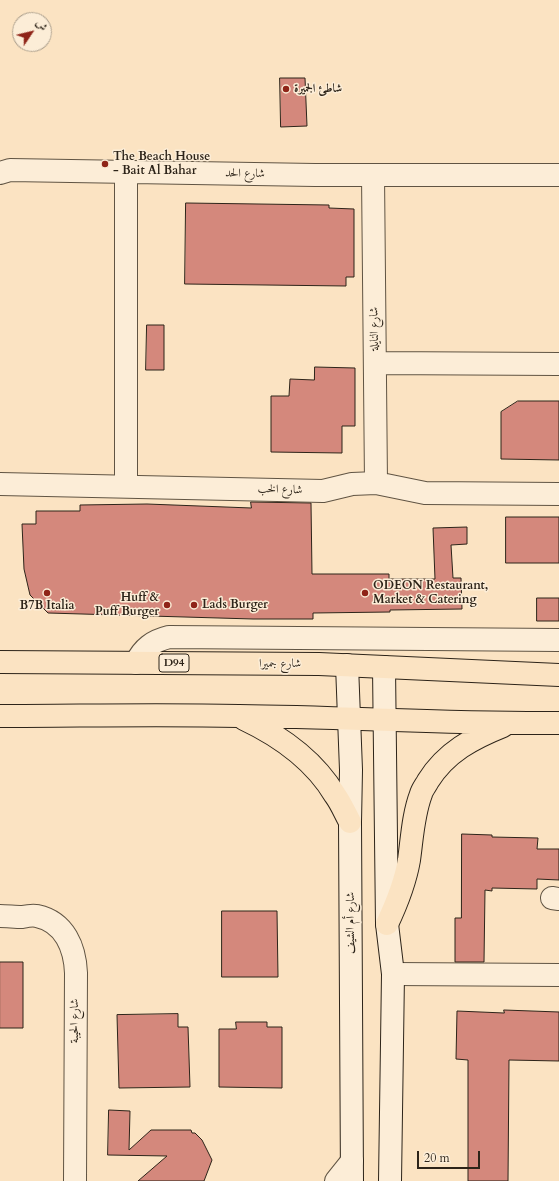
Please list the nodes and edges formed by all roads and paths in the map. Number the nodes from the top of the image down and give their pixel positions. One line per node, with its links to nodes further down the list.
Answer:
1 (126, 172): 2 (street, شارع الحد); 3 (street, شارع الحد); 9 (street)
2 (0, 173)
3 (373, 175): 4 (street, شارع الحد); 5 (street, شارع النايلة)
4 (559, 175)
5 (375, 364): 6 (street); 7 (street, شارع النايلة)
6 (559, 364)
7 (376, 483): 9 (street, شارع الخب); 10 (street, شارع الخب)
8 (0, 484): 9 (street, شارع الخب)
9 (126, 486)
10 (559, 494)
11 (559, 640): 13 (street)
12 (3, 660): 13 (main road, شارع جميرا / D94)
13 (136, 663): 14 (main road, شارع جميرا / D94)
14 (347, 665): 15 (main road, شارع جميرا / D94); 19 (street, شارع أم الشيف)
15 (384, 667): 16 (main road, شارع جميرا / D94); 20 (street)
16 (559, 676)
17 (0, 716): 18 (main road)
18 (238, 716): 19 (main road); 23 (main road)
19 (350, 719): 20 (main road); 23 (street, شارع أم الشيف)
20 (385, 720): 22 (main road); 25 (street)
21 (559, 723): 22 (main road)
22 (508, 724): 25 (main road)
23 (350, 822): 28 (street, شارع أم الشيف)
24 (0, 916): 30 (street, شارع الحيبة)
25 (387, 924): 26 (street)
26 (393, 974): 27 (street); 29 (street)
27 (559, 975)
28 (352, 1171): 31 (street)
29 (391, 1180)
30 (75, 1181)
31 (336, 1181)

